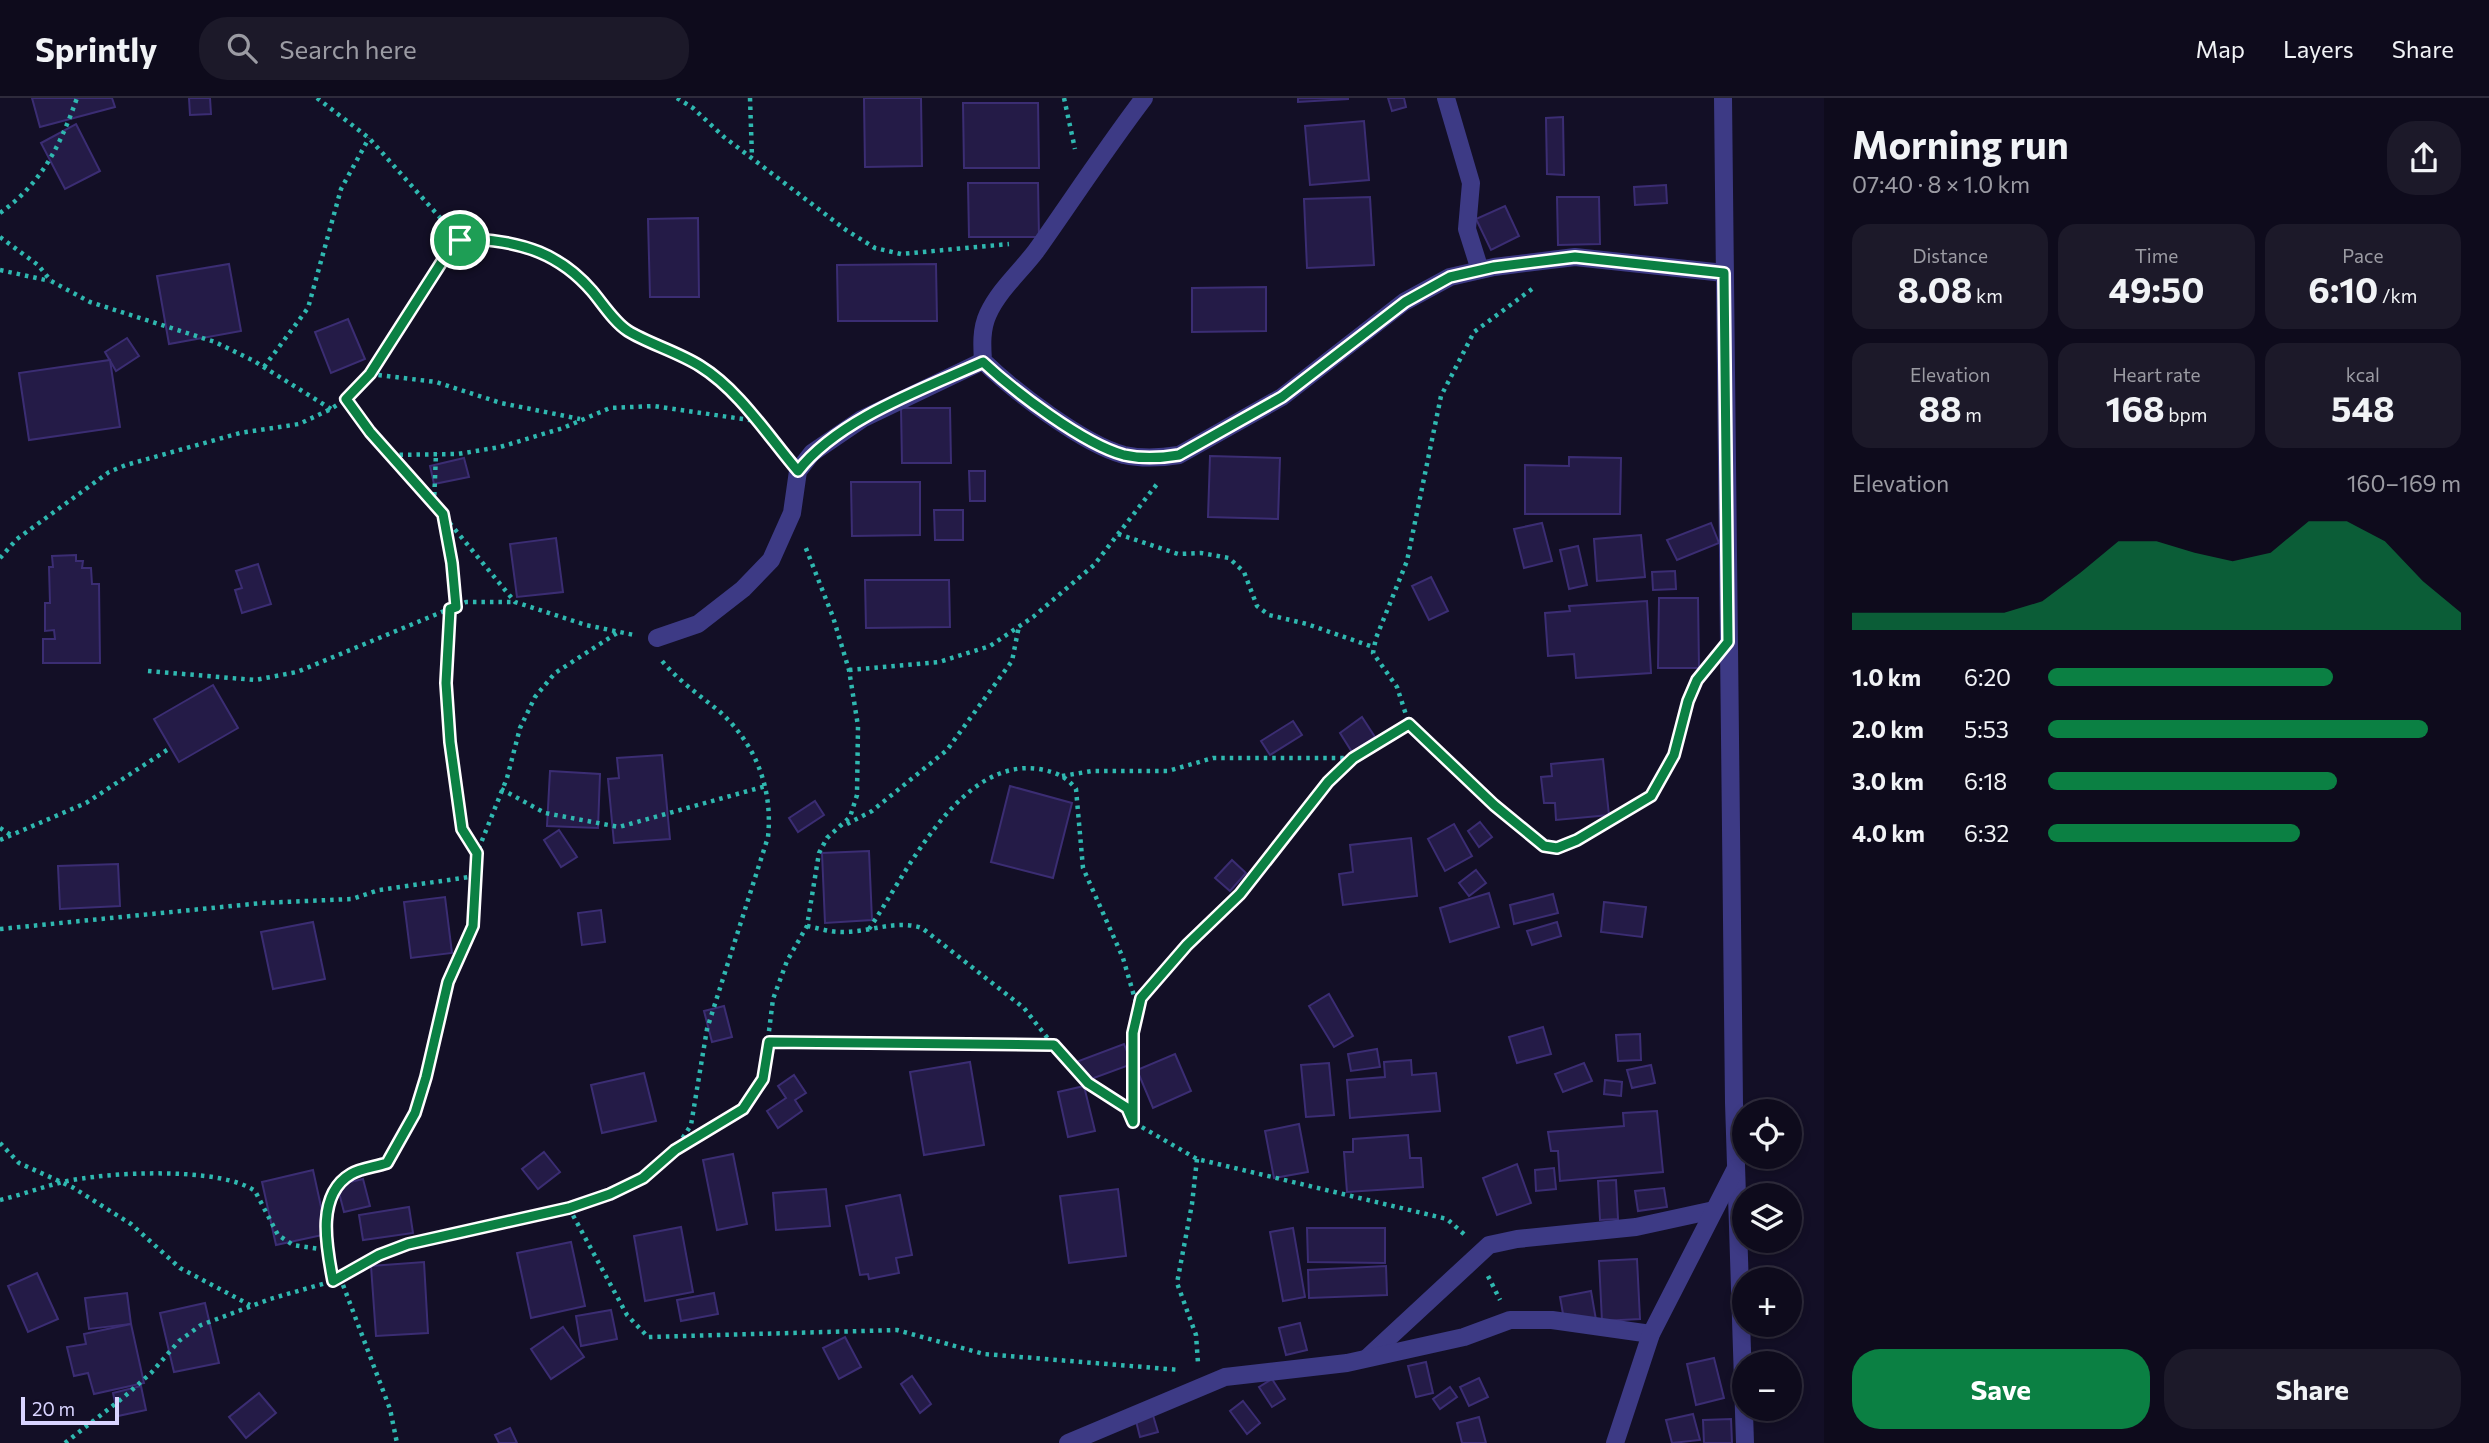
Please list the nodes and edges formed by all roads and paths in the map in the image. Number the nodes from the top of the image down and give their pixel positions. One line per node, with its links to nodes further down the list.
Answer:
1 (77, 98): 12 (path)
2 (317, 98): 9 (path)
3 (677, 98): 10 (path)
4 (750, 98): 10 (path)
5 (1064, 98): 11 (path)
6 (1144, 98): 11 (street)
7 (1446, 98): 17 (street)
8 (1723, 98): 18 (street)
9 (369, 138): 15 (path); 22 (path)
10 (752, 158): 14 (path)
11 (1082, 181): 14 (street)
12 (0, 213)
13 (0, 237): 19 (path)
14 (1045, 238): 21 (street)
15 (460, 240): 23 (path); 27 (path)
16 (0, 270): 19 (path)
17 (1480, 270): 18 (street); 30 (street)
18 (1724, 273): 42 (street)
19 (51, 281): 22 (path)
20 (1535, 287): 43 (path)
21 (983, 362): 30 (street); 31 (street)
22 (264, 367): 25 (path)
23 (370, 374): 24 (path); 26 (path)
24 (346, 399): 25 (path); 29 (path)
25 (331, 409): 36 (path)
26 (581, 419): 27 (path); 28 (path)
27 (756, 421): 31 (path)
28 (436, 453): 29 (path); 32 (path)
29 (390, 455): 32 (path)
30 (1179, 455): 35 (path)
31 (798, 471): 33 (street)
32 (434, 503): 34 (path)
33 (792, 513): 41 (street); 44 (path)
34 (443, 514): 37 (path); 38 (path)
35 (1118, 534): 39 (path); 43 (path)
36 (0, 558)
37 (515, 602): 38 (path); 40 (path)
38 (453, 608): 45 (path); 56 (path)
39 (1019, 625): 44 (path); 52 (path)
40 (617, 633): 41 (path); 51 (path)
41 (649, 637): 50 (path)
42 (1728, 642): 46 (path); 64 (street)
43 (1373, 648): 46 (path)
44 (849, 670): 52 (path)
45 (148, 671)
46 (1409, 724): 48 (path)
47 (167, 750): 54 (path)
48 (1353, 758): 49 (path); 61 (path)
49 (1061, 776): 60 (path); 61 (path)
50 (766, 786): 51 (path); 67 (path)
51 (502, 789): 56 (path)
52 (841, 827): 58 (path)
53 (0, 828): 54 (path)
54 (11, 835): 55 (path)
55 (0, 840)
56 (477, 853): 57 (path)
57 (476, 876): 59 (path); 75 (path)
58 (807, 926): 60 (path); 62 (path)
59 (0, 929)
60 (868, 930): 63 (path)
61 (1137, 1006): 65 (path)
62 (769, 1042): 63 (path); 67 (path)
63 (1054, 1045): 65 (path)
64 (1734, 1099)
65 (1133, 1122): 68 (path)
66 (0, 1143): 71 (path)
67 (675, 1150): 73 (path)
68 (1197, 1159): 76 (path); 84 (path)
69 (1735, 1169): 74 (street)
70 (1737, 1169): 89 (street)
71 (62, 1182): 72 (path); 75 (path); 79 (path)
72 (0, 1200)
73 (569, 1208): 77 (path); 84 (path)
74 (1714, 1210): 76 (street); 81 (street)
75 (327, 1250): 78 (path)
76 (1477, 1253): 80 (path); 82 (street)
77 (341, 1277): 78 (path); 86 (path)
78 (333, 1281): 79 (path)
79 (251, 1306): 85 (path)
80 (1510, 1320): 81 (street); 82 (street)
81 (1651, 1334): 88 (street)
82 (1367, 1358): 83 (street)
83 (1225, 1377): 84 (path); 87 (street)
84 (1198, 1378)
85 (65, 1443)
86 (397, 1443)
87 (1068, 1443)
88 (1615, 1443)
89 (1745, 1443)

